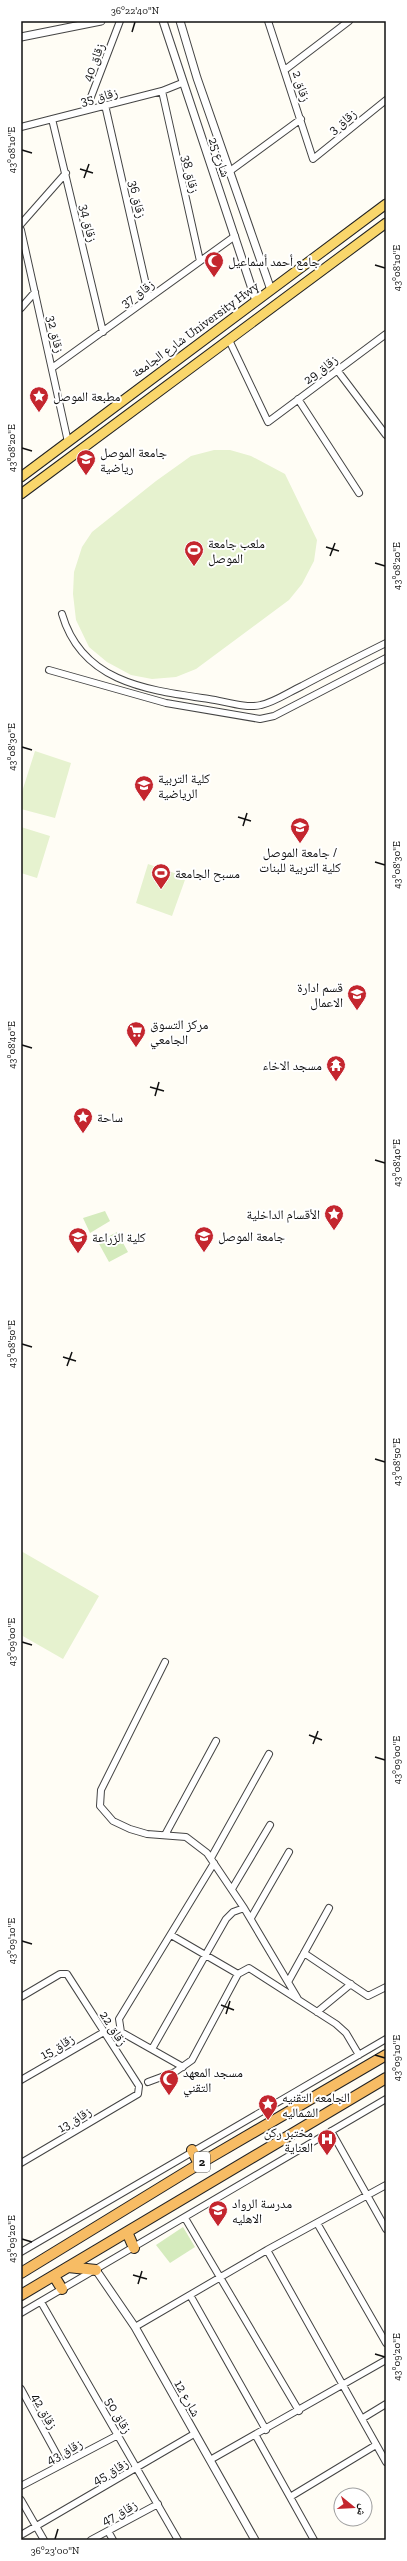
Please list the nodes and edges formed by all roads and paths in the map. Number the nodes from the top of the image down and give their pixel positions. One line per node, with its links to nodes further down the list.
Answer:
1 (101, 21): 7 (street)
2 (120, 21): 14 (street, زقاق 40)
3 (163, 21): 10 (street, شارع 25)
4 (180, 21): 19 (street, شارع 25)
5 (268, 21): 9 (street, زقاق 2)
6 (349, 21): 9 (street)
7 (86, 22): 8 (street)
8 (21, 37)
9 (286, 69): 16 (street, زقاق 2)
10 (182, 83): 11 (street, زقاق 35); 25 (street, شارع 25)
11 (162, 91): 13 (street, زقاق 35); 26 (street, زقاق 38)
12 (386, 100): 18 (street, زقاق 3)
13 (105, 106): 14 (street, زقاق 35); 29 (street, زقاق 36)
14 (86, 110): 15 (street, زقاق 35)
15 (52, 119): 17 (street, زقاق 35); 20 (street, زقاق 34)
16 (301, 119): 18 (street, زقاق 2); 19 (street)
17 (21, 127)
18 (313, 159)
19 (230, 172): 27 (street, شارع 25)
20 (66, 173): 23 (street); 32 (street, زقاق 34)
21 (386, 204): 27 (main road, شارع الجامعة University Hwy)
22 (386, 223): 34 (main road)
23 (21, 224)
24 (21, 230): 28 (street, زقاق 32)
25 (235, 236): 26 (street, زقاق 37); 30 (street, شارع 25)
26 (200, 261): 29 (street, زقاق 37)
27 (271, 290): 30 (main road, شارع الجامعة University Hwy)
28 (35, 292): 31 (street); 35 (street, زقاق 32)
29 (149, 298): 32 (street, زقاق 37)
30 (256, 300): 39 (main road, شارع الجامعة University Hwy)
31 (21, 308)
32 (103, 332): 35 (street, زقاق 37)
33 (386, 334): 36 (street, زقاق 29)
34 (229, 340): 37 (street, زقاق 29); 42 (main road)
35 (52, 368): 39 (street, زقاق 32)
36 (337, 370): 37 (street, زقاق 29); 38 (street)
37 (298, 399): 41 (street)
38 (386, 435)
39 (68, 442): 40 (main road, شارع الجامعة University Hwy)
40 (21, 477)
41 (359, 493)
42 (21, 494)
43 (62, 614): 44 (street)
44 (386, 643)
45 (386, 658): 46 (street)
46 (49, 670)
47 (165, 1662): 51 (street)
48 (216, 1741): 51 (street)
49 (269, 1754): 53 (street)
50 (270, 1825): 54 (street)
51 (165, 1835): 53 (street)
52 (289, 1852): 57 (street)
53 (213, 1860): 54 (street); 58 (street)
54 (232, 1889): 55 (street)
55 (244, 1908): 57 (street); 60 (street)
56 (329, 1908): 59 (street)
57 (251, 1918): 62 (street)
58 (171, 1935): 60 (street); 70 (street)
59 (304, 1953): 62 (street); 63 (street)
60 (204, 1954): 61 (street); 70 (street)
61 (238, 1974): 66 (street); 73 (street)
62 (288, 1982): 66 (street)
63 (351, 1984): 64 (street); 67 (street)
64 (386, 1987)
65 (21, 1997): 68 (street, زقاق 22)
66 (298, 2000): 67 (street)
67 (317, 2012): 71 (street)
68 (104, 2032): 75 (street, زقاق 15); 77 (street, زقاق 22)
69 (386, 2039): 71 (street)
70 (152, 2049): 73 (street)
71 (359, 2055): 80 (street)
72 (386, 2055): 82 (highway, 2)
73 (183, 2066): 76 (street)
74 (386, 2078): 88 (highway, 2)
75 (21, 2080)
76 (148, 2082)
77 (138, 2094): 81 (street, زقاق 13)
78 (386, 2099): 79 (street)
79 (331, 2131): 84 (street); 85 (street)
80 (192, 2150): 82 (highway); 91 (street)
81 (21, 2163)
82 (199, 2164): 94 (highway, 2)
83 (386, 2185): 84 (street)
84 (368, 2196): 86 (street); 87 (street)
85 (185, 2218): 89 (street); 96 (street)
86 (317, 2223): 90 (street); 103 (street)
87 (386, 2229)
88 (127, 2232): 89 (highway); 92 (highway, 2)
89 (134, 2248): 93 (street)
90 (267, 2250): 96 (street); 105 (street)
91 (21, 2252)
92 (68, 2268): 93 (highway); 95 (highway, 2)
93 (96, 2270): 97 (street); 102 (street, شارع 12)
94 (21, 2273)
95 (54, 2276): 97 (highway); 98 (highway, 2)
96 (220, 2278): 99 (street); 108 (street)
97 (62, 2289): 100 (street)
98 (21, 2295)
99 (190, 2295): 102 (street); 110 (street)
100 (41, 2302): 101 (street); 112 (street, زقاق 50)
101 (21, 2313)
102 (134, 2328): 111 (street, شارع 12)
103 (386, 2343)
104 (386, 2360): 105 (street)
105 (343, 2386): 108 (street); 109 (street)
106 (21, 2389): 118 (street, زقاق 42)
107 (386, 2404): 109 (street)
108 (299, 2411): 110 (street)
109 (363, 2418): 115 (street)
110 (266, 2430): 113 (street)
111 (194, 2434): 116 (street, شارع 12); 119 (street, زقاق 45)
112 (118, 2435): 118 (street, زقاق 43); 119 (street, زقاق 50)
113 (256, 2436): 116 (street); 121 (street)
114 (386, 2447): 115 (street)
115 (378, 2448): 117 (street); 121 (street)
116 (210, 2460): 131 (street, شارع 12)
117 (386, 2462)
118 (62, 2464): 120 (street, زقاق 43)
119 (137, 2468): 123 (street, زقاق 50); 124 (street, زقاق 45)
120 (21, 2486)
121 (290, 2497): 132 (street)
122 (21, 2500): 124 (street)
123 (158, 2504): 125 (street, زقاق 47); 130 (street, زقاق 50)
124 (36, 2526): 126 (street); 127 (street)
125 (108, 2531): 128 (street, زقاق 47); 129 (street)
126 (21, 2535)
127 (44, 2540)
128 (91, 2540)
129 (113, 2540)
130 (178, 2540)
131 (254, 2540)
132 (314, 2540)

